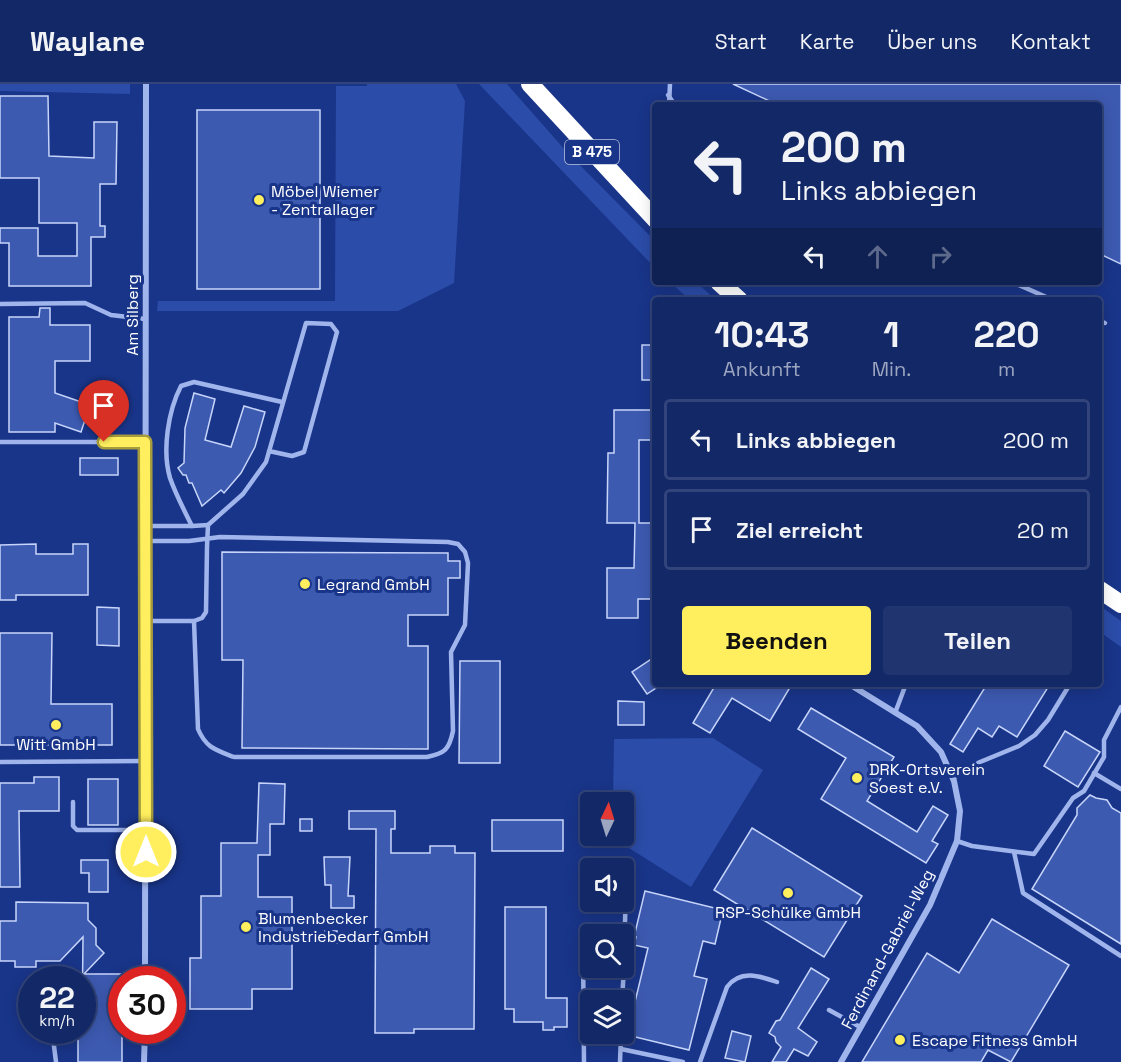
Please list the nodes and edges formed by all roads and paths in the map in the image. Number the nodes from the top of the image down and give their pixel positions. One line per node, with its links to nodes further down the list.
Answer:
1 (146, 84): 13 (street, Am Silberg)
2 (530, 84): 7 (highway, B 475)
3 (670, 84): 4 (lane)
4 (668, 95): 5 (lane); 6 (lane)
5 (669, 102)
6 (673, 102)
7 (652, 216)
8 (722, 285): 10 (highway)
9 (1019, 285): 11 (lane)
10 (736, 297)
11 (1046, 297)
12 (0, 304): 13 (lane)
13 (145, 319): 16 (street, Am Silberg)
14 (282, 402): 17 (lane); 17 (lane); 20 (lane)
15 (0, 442): 16 (lane)
16 (145, 442): 19 (street, Am Silberg)
17 (269, 451): 18 (lane)
18 (208, 525): 20 (lane); 21 (lane)
19 (145, 526): 20 (lane); 22 (street, Am Silberg)
20 (192, 526)
21 (208, 540): 22 (lane); 26 (lane); 26 (lane)
22 (145, 541): 25 (street, Am Silberg)
23 (1102, 591): 24 (highway)
24 (1121, 604)
25 (145, 621): 26 (lane); 32 (street, Am Silberg)
26 (194, 621)
27 (854, 687): 31 (street, Ferdinand-Gabriel-Weg)
28 (905, 687): 31 (lane)
29 (1068, 687): 35 (lane)
30 (1121, 707): 34 (lane)
31 (895, 713): 35 (street, Ferdinand-Gabriel-Weg)
32 (146, 761): 33 (lane); 38 (street, Am Silberg)
33 (0, 762)
34 (1094, 773): 36 (lane); 40 (lane)
35 (952, 778): 39 (street, Ferdinand-Gabriel-Weg)
36 (1121, 789)
37 (73, 802): 38 (lane)
38 (146, 830): 42 (street, Am Silberg)
39 (957, 842): 40 (lane); 46 (street, Ferdinand-Gabriel-Weg)
40 (1014, 852): 41 (lane)
41 (1121, 956)
42 (145, 966)
43 (583, 978): 53 (lane)
44 (777, 982): 56 (lane)
45 (829, 1010): 46 (lane)
46 (860, 1027): 57 (street, Ferdinand-Gabriel-Weg)
47 (54, 1044): 51 (lane)
48 (145, 1044): 52 (street)
49 (621, 1044): 50 (lane)
50 (621, 1049): 54 (lane); 55 (lane)
51 (56, 1062)
52 (144, 1062)
53 (584, 1062)
54 (620, 1062)
55 (683, 1062)
56 (700, 1062)
57 (842, 1062)

